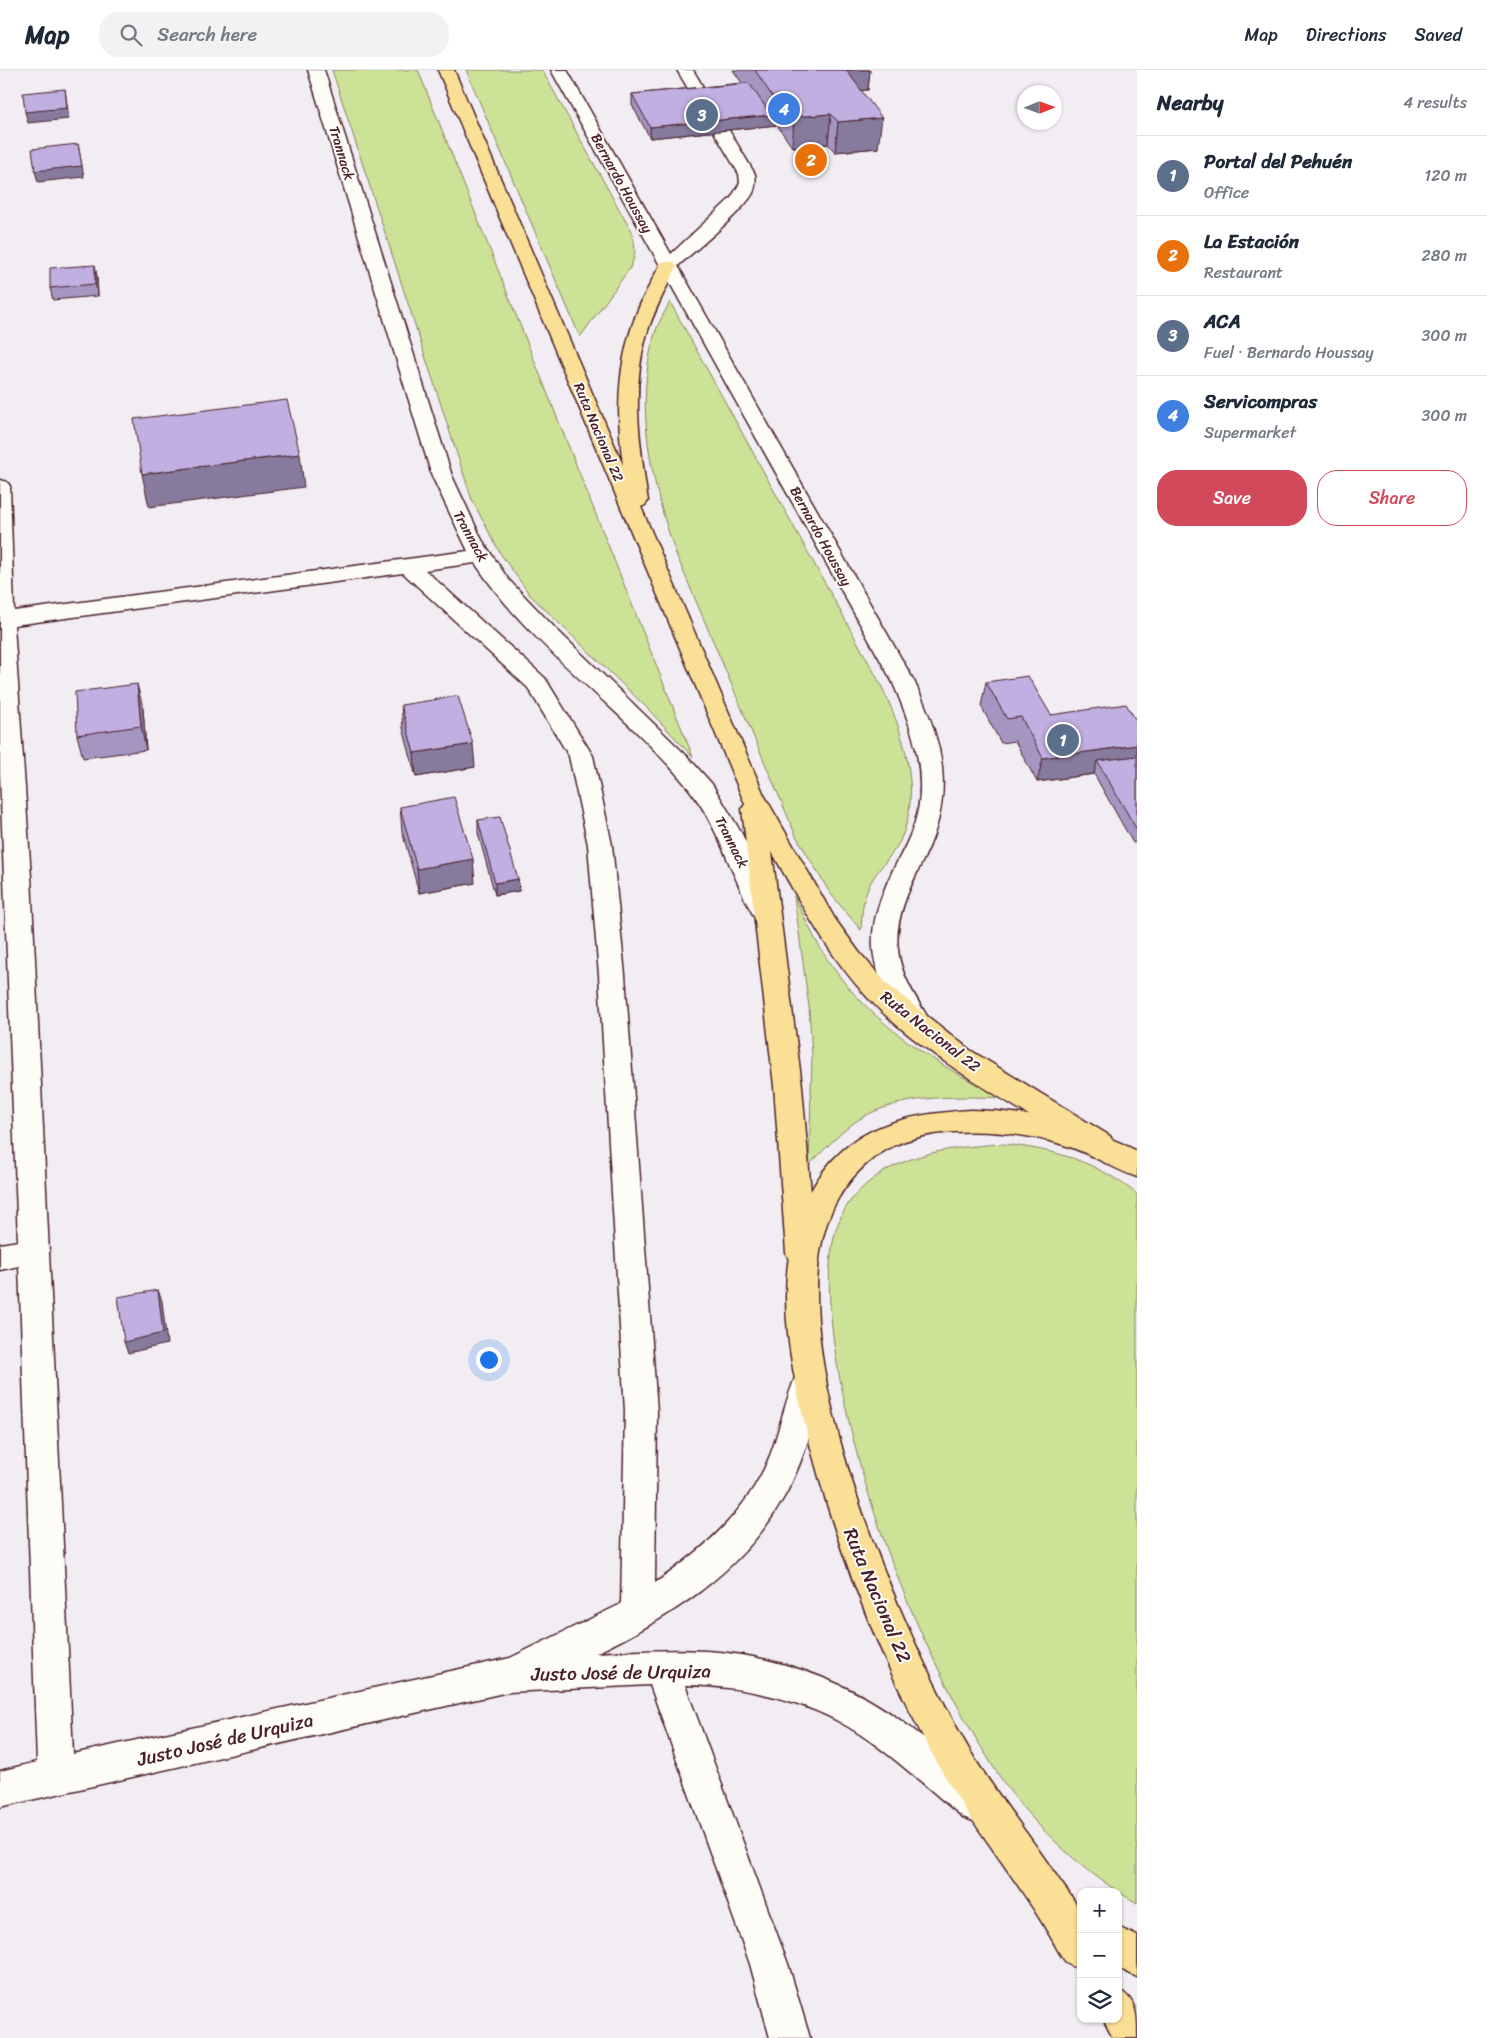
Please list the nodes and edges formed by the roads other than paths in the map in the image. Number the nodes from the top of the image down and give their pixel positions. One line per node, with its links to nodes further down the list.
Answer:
1 (316, 70): 8 (street, Trannack)
2 (446, 70): 7 (main road, Ruta Nacional 22)
3 (559, 70): 5 (street, Bernardo Houssay)
4 (685, 70): 5 (street)
5 (668, 266): 7 (main road); 14 (street, Bernardo Houssay)
6 (0, 486): 10 (street)
7 (644, 539): 11 (main road, Ruta Nacional 22)
8 (480, 556): 9 (street); 13 (street, Trannack)
9 (408, 566): 10 (street); 21 (street)
10 (1, 620): 12 (street)
11 (752, 795): 13 (main road, Ruta Nacional 22); 14 (main road, Ruta Nacional 22)
12 (9, 878): 17 (street)
13 (768, 920): 19 (main road, Ruta Nacional 22)
14 (919, 1026): 15 (main road, Ruta Nacional 22)
15 (1106, 1147): 16 (main road, Ruta Nacional 22); 19 (main road, Ruta Nacional 22)
16 (1137, 1165)
17 (34, 1250): 18 (street); 24 (street)
18 (0, 1257)
19 (803, 1280): 20 (main road, Ruta Nacional 22)
20 (810, 1379): 21 (street, Justo José de Urquiza); 26 (main road, Ruta Nacional 22)
21 (638, 1614): 23 (street, Justo José de Urquiza)
22 (661, 1667): 23 (street, Justo José de Urquiza); 26 (street, Justo José de Urquiza); 33 (street)
23 (508, 1675): 24 (street, Justo José de Urquiza)
24 (56, 1776): 25 (street, Justo José de Urquiza)
25 (0, 1789)
26 (991, 1816): 27 (main road, Ruta Nacional 22)
27 (1037, 1880): 28 (main road, Ruta Nacional 22); 29 (main road, Ruta Nacional 22)
28 (1077, 1918)
29 (1077, 1944)
30 (1122, 1949): 31 (main road)
31 (1137, 1958)
32 (1122, 2015): 34 (main road)
33 (790, 2038)
34 (1136, 2038)

